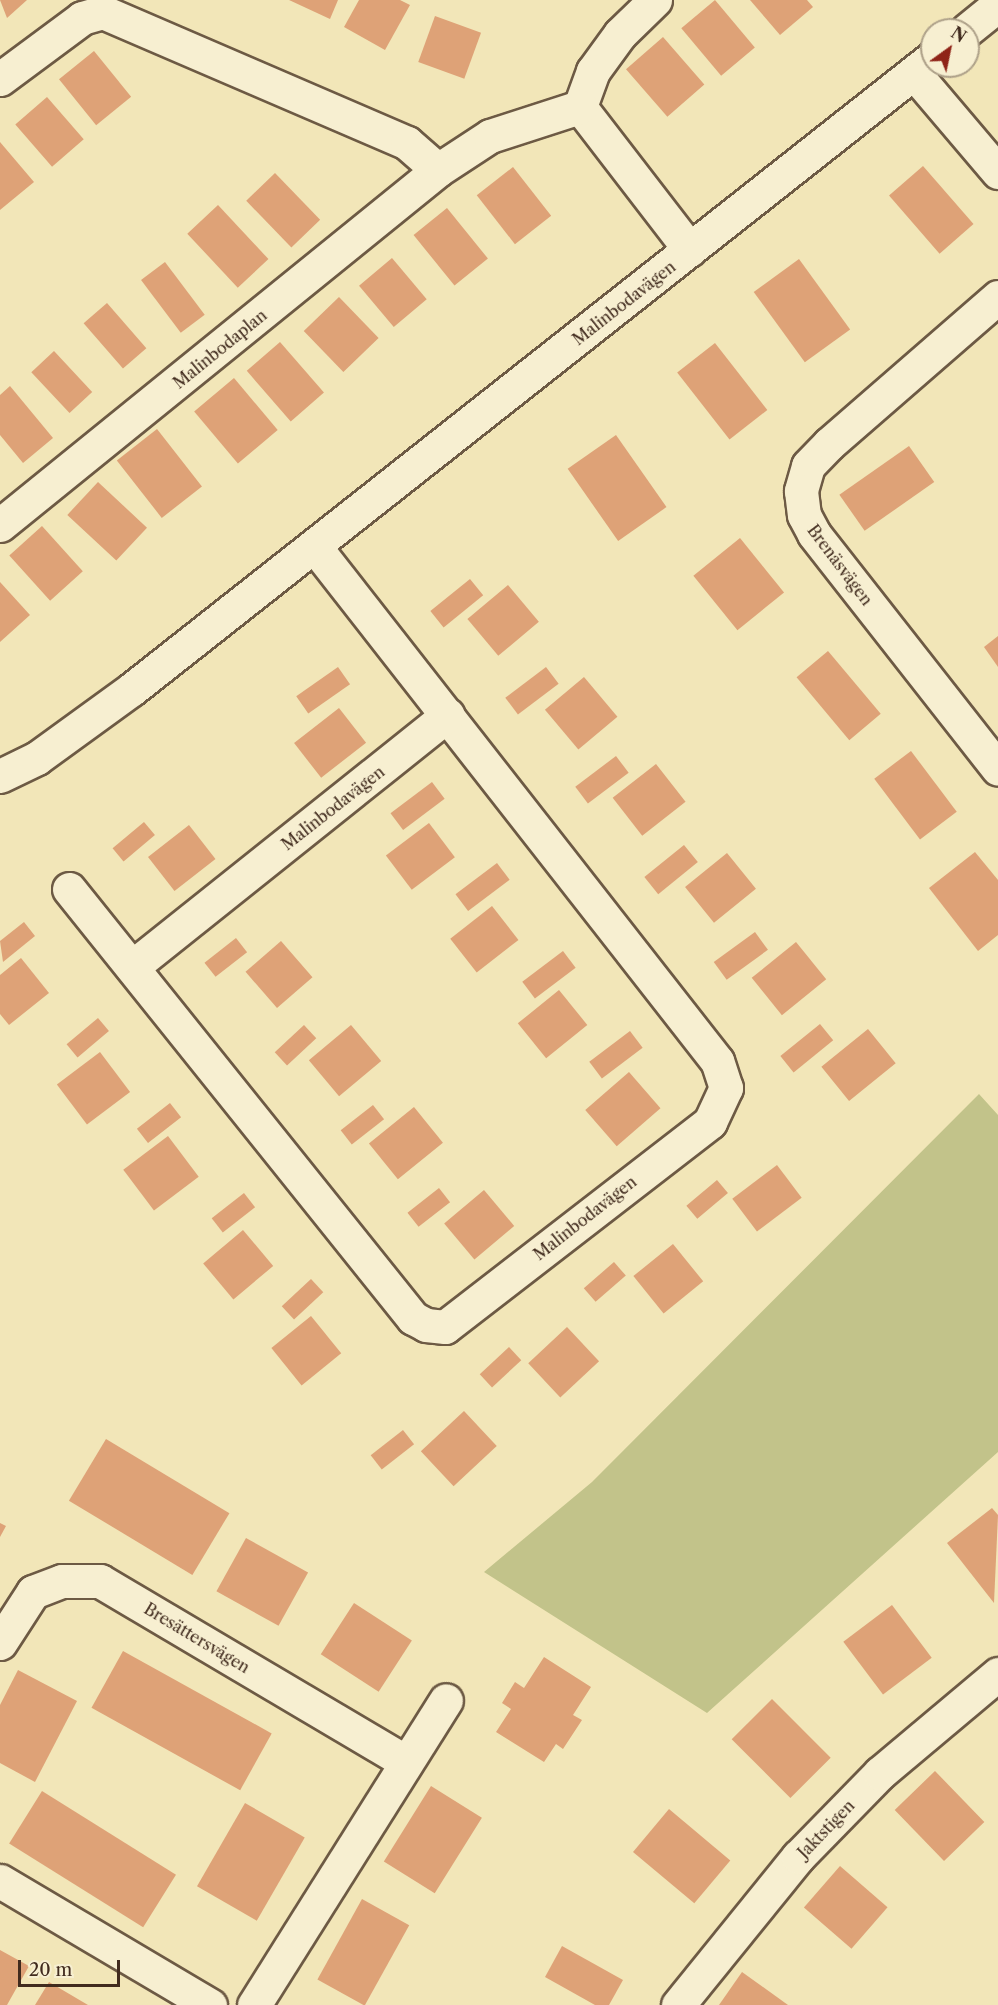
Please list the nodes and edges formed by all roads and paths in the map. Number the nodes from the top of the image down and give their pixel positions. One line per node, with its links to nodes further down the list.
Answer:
1 (655, 0): 7 (street)
2 (998, 5): 3 (street)
3 (980, 20)
4 (920, 67): 10 (street, Malinbodavägen)
5 (932, 78): 9 (street)
6 (0, 79): 8 (street)
7 (580, 107): 8 (street, Malinbodaplan); 10 (street)
8 (438, 170): 12 (street, Malinbodaplan)
9 (998, 172)
10 (690, 250): 13 (street, Malinbodavägen)
11 (998, 297): 15 (street, Brenäsvägen)
12 (0, 525)
13 (315, 547): 14 (street, Malinbodavägen); 16 (street, Malinbodavägen)
14 (448, 715): 18 (street, Malinbodavägen); 18 (street, Malinbodavägen)
15 (998, 769)
16 (0, 776)
17 (69, 889): 18 (street, Malinbodavägen)
18 (132, 967)
19 (0, 1643): 22 (street, Bresättersvägen)
20 (998, 1674): 26 (street, Jaktstigen)
21 (446, 1700): 22 (street)
22 (406, 1762): 25 (street)
23 (0, 1881): 24 (street)
24 (210, 2005)
25 (254, 2005)
26 (678, 2005)

